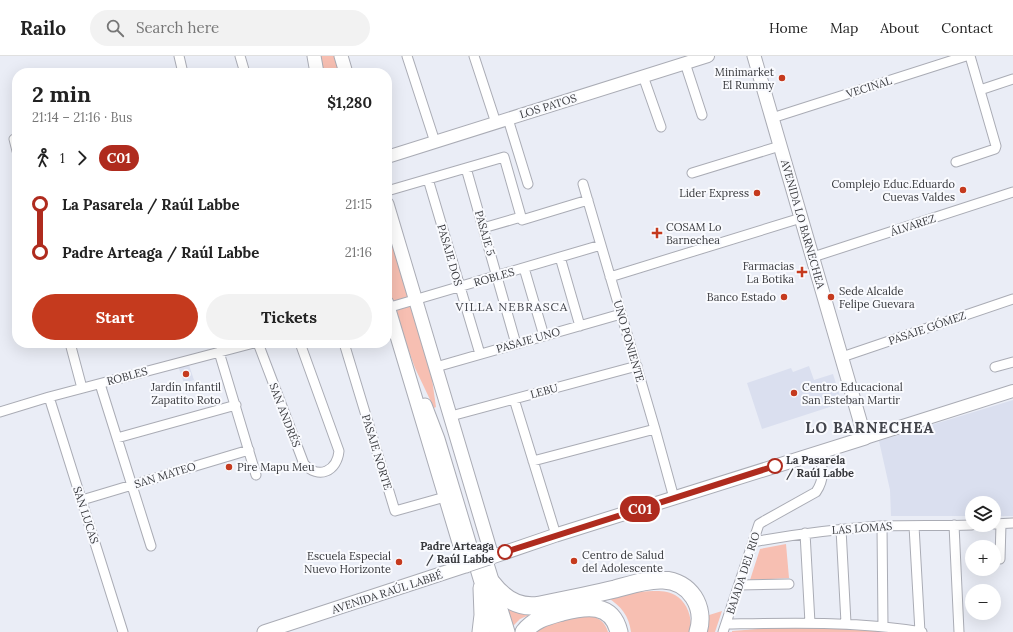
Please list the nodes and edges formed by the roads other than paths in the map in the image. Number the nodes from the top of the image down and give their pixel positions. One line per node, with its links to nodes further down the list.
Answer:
1 (179, 56): 12 (street)
2 (240, 56): 13 (street)
3 (314, 56): 14 (main road)
4 (341, 56): 15 (main road)
5 (407, 56): 24 (street)
6 (474, 56): 22 (street)
7 (708, 56): 11 (street, LOS PATOS)
8 (754, 56): 20 (main road, AVENIDA LO BARNECHEA)
9 (966, 56): 20 (street, VECINAL)
10 (970, 56): 18 (street)
11 (685, 63): 16 (street, LOS PATOS); 19 (street)
12 (182, 68)
13 (244, 68)
14 (316, 68)
15 (345, 68)
16 (643, 76): 21 (street, LOS PATOS); 23 (street)
17 (1013, 79): 18 (street)
18 (980, 90): 27 (street)
19 (702, 115)
20 (772, 118): 25 (main road, AVENIDA LO BARNECHEA)
21 (508, 119): 22 (street, LOS PATOS); 31 (street)
22 (496, 123): 24 (street, LOS PATOS)
23 (661, 127)
24 (435, 142): 26 (street, LOS PATOS)
25 (780, 146): 29 (street); 37 (main road, AVENIDA LO BARNECHEA)
26 (392, 155)
27 (956, 162)
28 (466, 168): 30 (street); 36 (street); 39 (street, PASAJE 5)
29 (692, 173)
30 (428, 179): 33 (street); 46 (street, PASAJE DOS)
31 (528, 184)
32 (583, 184): 35 (street, UNO PONIENTE)
33 (392, 190)
34 (1013, 192): 42 (street, ÁLVAREZ)
35 (588, 200): 36 (street); 40 (street, UNO PONIENTE)
36 (522, 218): 39 (street)
37 (801, 218): 42 (main road, AVENIDA LO BARNECHEA); 45 (street)
38 (392, 221): 48 (main road)
39 (483, 228): 44 (street, PASAJE 5)
40 (601, 246): 41 (street, ROBLES); 45 (street, UNO PONIENTE)
41 (560, 257): 43 (street, ROBLES); 52 (street)
42 (813, 257): 62 (main road, AVENIDA LO BARNECHEA)
43 (524, 268): 44 (street, ROBLES); 53 (street)
44 (497, 276): 46 (street, ROBLES); 54 (street, PASAJE 5)
45 (610, 277): 50 (street, UNO PONIENTE)
46 (460, 286): 48 (street, ROBLES); 61 (street, PASAJE DOS)
47 (1013, 299): 62 (street, PASAJE GÓMEZ)
48 (415, 300): 49 (street, ROBLES); 65 (main road)
49 (392, 305)
50 (621, 314): 52 (street, PASAJE UNO); 64 (street, UNO PONIENTE)
51 (392, 322): 67 (main road)
52 (580, 326): 53 (street, PASAJE UNO)
53 (544, 336): 54 (street, PASAJE UNO)
54 (516, 344): 61 (street, PASAJE UNO)
55 (71, 348): 69 (street)
56 (235, 348): 60 (street, ROBLES)
57 (260, 348): 58 (street, SAN ANDRÉS)
58 (302, 348)
59 (346, 348): 84 (street, PASAJE NORTE)
60 (219, 352): 68 (street, ROBLES); 73 (street)
61 (480, 354): 65 (street, PASAJE UNO)
62 (842, 357): 78 (main road, AVENIDA LO BARNECHEA)
63 (1013, 362): 66 (street)
64 (637, 366): 72 (street, LEBU); 76 (street, UNO PONIENTE)
65 (436, 367): 75 (main road); 101 (main road)
66 (994, 368)
67 (409, 376): 84 (main road); 101 (main road)
68 (100, 384): 69 (street, ROBLES); 77 (street)
69 (82, 388): 71 (street, ROBLES)
70 (1013, 390): 78 (street, AVENIDA RAÚL LABBÉ)
71 (49, 397): 74 (street, ROBLES); 86 (street, SAN LUCAS)
72 (514, 399): 75 (street, LEBU); 81 (street)
73 (236, 405): 77 (street); 79 (street)
74 (0, 412)
75 (451, 416): 98 (main road)
76 (655, 429): 81 (street); 85 (street, UNO PONIENTE)
77 (117, 438): 83 (street)
78 (866, 438): 80 (main road, AVENIDA RAÚL LABBÉ)
79 (249, 450): 82 (street); 83 (street, SAN MATEO)
80 (819, 453): 85 (main road, AVENIDA RAÚL LABBÉ); 96 (street, BAJADA DEL RIO)
81 (533, 461): 95 (street)
82 (256, 475)
83 (132, 485): 86 (street, SAN MATEO); 97 (street)
84 (445, 497): 99 (main road)
85 (674, 498): 95 (main road, AVENIDA RAÚL LABBÉ)
86 (82, 500): 107 (street, SAN LUCAS)
87 (1001, 524): 88 (street)
88 (1013, 524)
89 (954, 525): 90 (street, LAS LOMAS); 92 (street, LAS LOMAS); 116 (street)
90 (965, 525)
91 (882, 526): 92 (street, LAS LOMAS); 93 (street, LAS LOMAS); 105 (street)
92 (914, 526): 115 (street)
93 (841, 529): 94 (street, LAS LOMAS); 104 (street)
94 (806, 533): 96 (street, LAS LOMAS); 103 (street)
95 (556, 535): 98 (main road, AVENIDA RAÚL LABBÉ)
96 (753, 542): 102 (street, BAJADA DEL RIO)
97 (151, 546)
98 (490, 557): 99 (main road, AVENIDA RAÚL LABBÉ, bridge)
99 (467, 565): 108 (main road, AVENIDA RAÚL LABBÉ)
100 (789, 584): 102 (street)
101 (487, 585): 109 (highway); 110 (main road); 111 (main road); 114 (highway)
102 (739, 585): 106 (street, BAJADA DEL RIO)
103 (810, 623): 104 (street); 106 (street)
104 (846, 624): 105 (street)
105 (883, 626): 115 (street)
106 (725, 628)
107 (123, 632)
108 (268, 632)
109 (481, 632)
110 (496, 632)
111 (508, 632)
112 (524, 632): 113 (highway)
113 (619, 632)
114 (698, 632)
115 (921, 632)
116 (959, 632)

